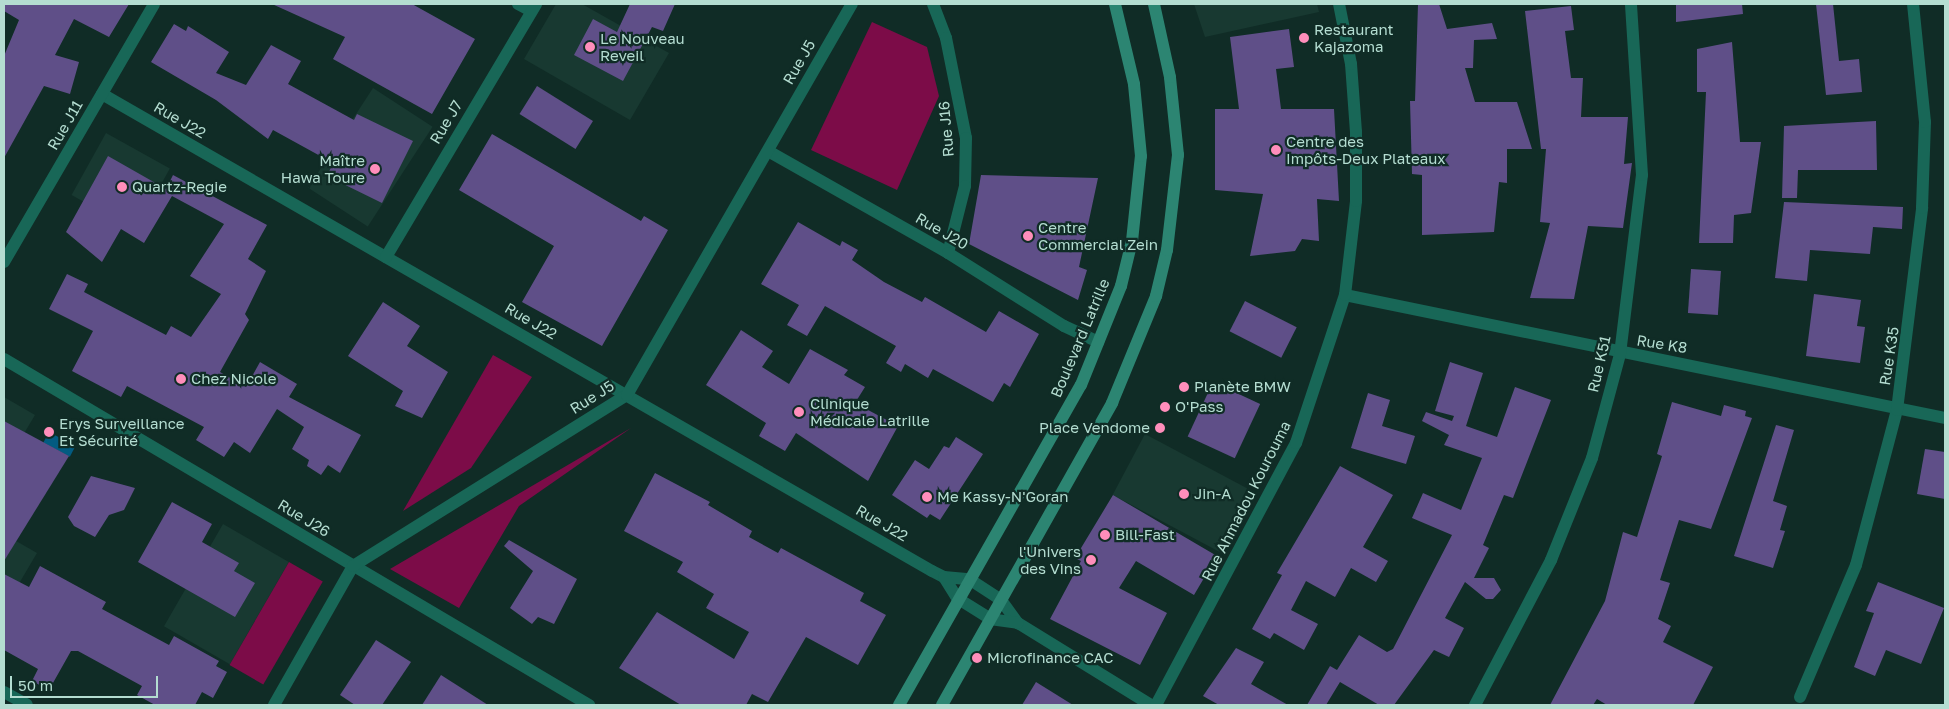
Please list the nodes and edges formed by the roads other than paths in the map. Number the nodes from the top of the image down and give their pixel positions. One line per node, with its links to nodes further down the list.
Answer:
1 (154, 4): 11 (street, Rue J11)
2 (518, 4): 10 (street)
3 (852, 4): 12 (street, Rue J5)
4 (933, 4): 13 (street, Rue J16)
5 (1115, 4): 17 (main road, Boulevard Latrille)
6 (1154, 4): 27 (main road)
7 (1339, 4): 16 (street, Rue Ahmadou Kourouma)
8 (1630, 4): 18 (street, Rue K51)
9 (1913, 4): 21 (street, Rue K35)
10 (533, 7): 14 (street, Rue J7)
11 (102, 94): 14 (street, Rue J22); 15 (street, Rue J11)
12 (768, 151): 13 (street, Rue J20); 20 (street, Rue J5)
13 (948, 252): 17 (street, Rue J20)
14 (386, 257): 20 (street, Rue J22)
15 (4, 262)
16 (1345, 295): 18 (street, Rue K8); 38 (street, Rue Ahmadou Kourouma)
17 (1099, 342): 25 (main road, Boulevard Latrille)
18 (1620, 354): 21 (street, Rue K8); 39 (street, Rue K51)
19 (4, 359): 23 (street, Rue J26)
20 (627, 395): 23 (street, Rue J5); 24 (street, Rue J22)
21 (1897, 410): 22 (street, Rue K8); 31 (street, Rue K35)
22 (1945, 418)
23 (353, 566): 33 (street, Rue J5); 34 (street, Rue J26)
24 (944, 577): 25 (street, Rue J22); 26 (street, Rue J22)
25 (969, 579): 26 (main road, Boulevard Latrille); 27 (street, Rue J22)
26 (957, 598): 28 (street, Rue J22); 35 (main road, Boulevard Latrille)
27 (1001, 600): 28 (main road); 29 (street, Rue J22)
28 (990, 619): 29 (street, Rue J22); 36 (main road)
29 (1018, 623): 37 (street)
30 (4, 692): 32 (street)
31 (1800, 697)
32 (27, 705)
33 (274, 705)
34 (589, 705)
35 (899, 705)
36 (942, 705)
37 (1151, 705)
38 (1156, 705)
39 (1474, 705)

